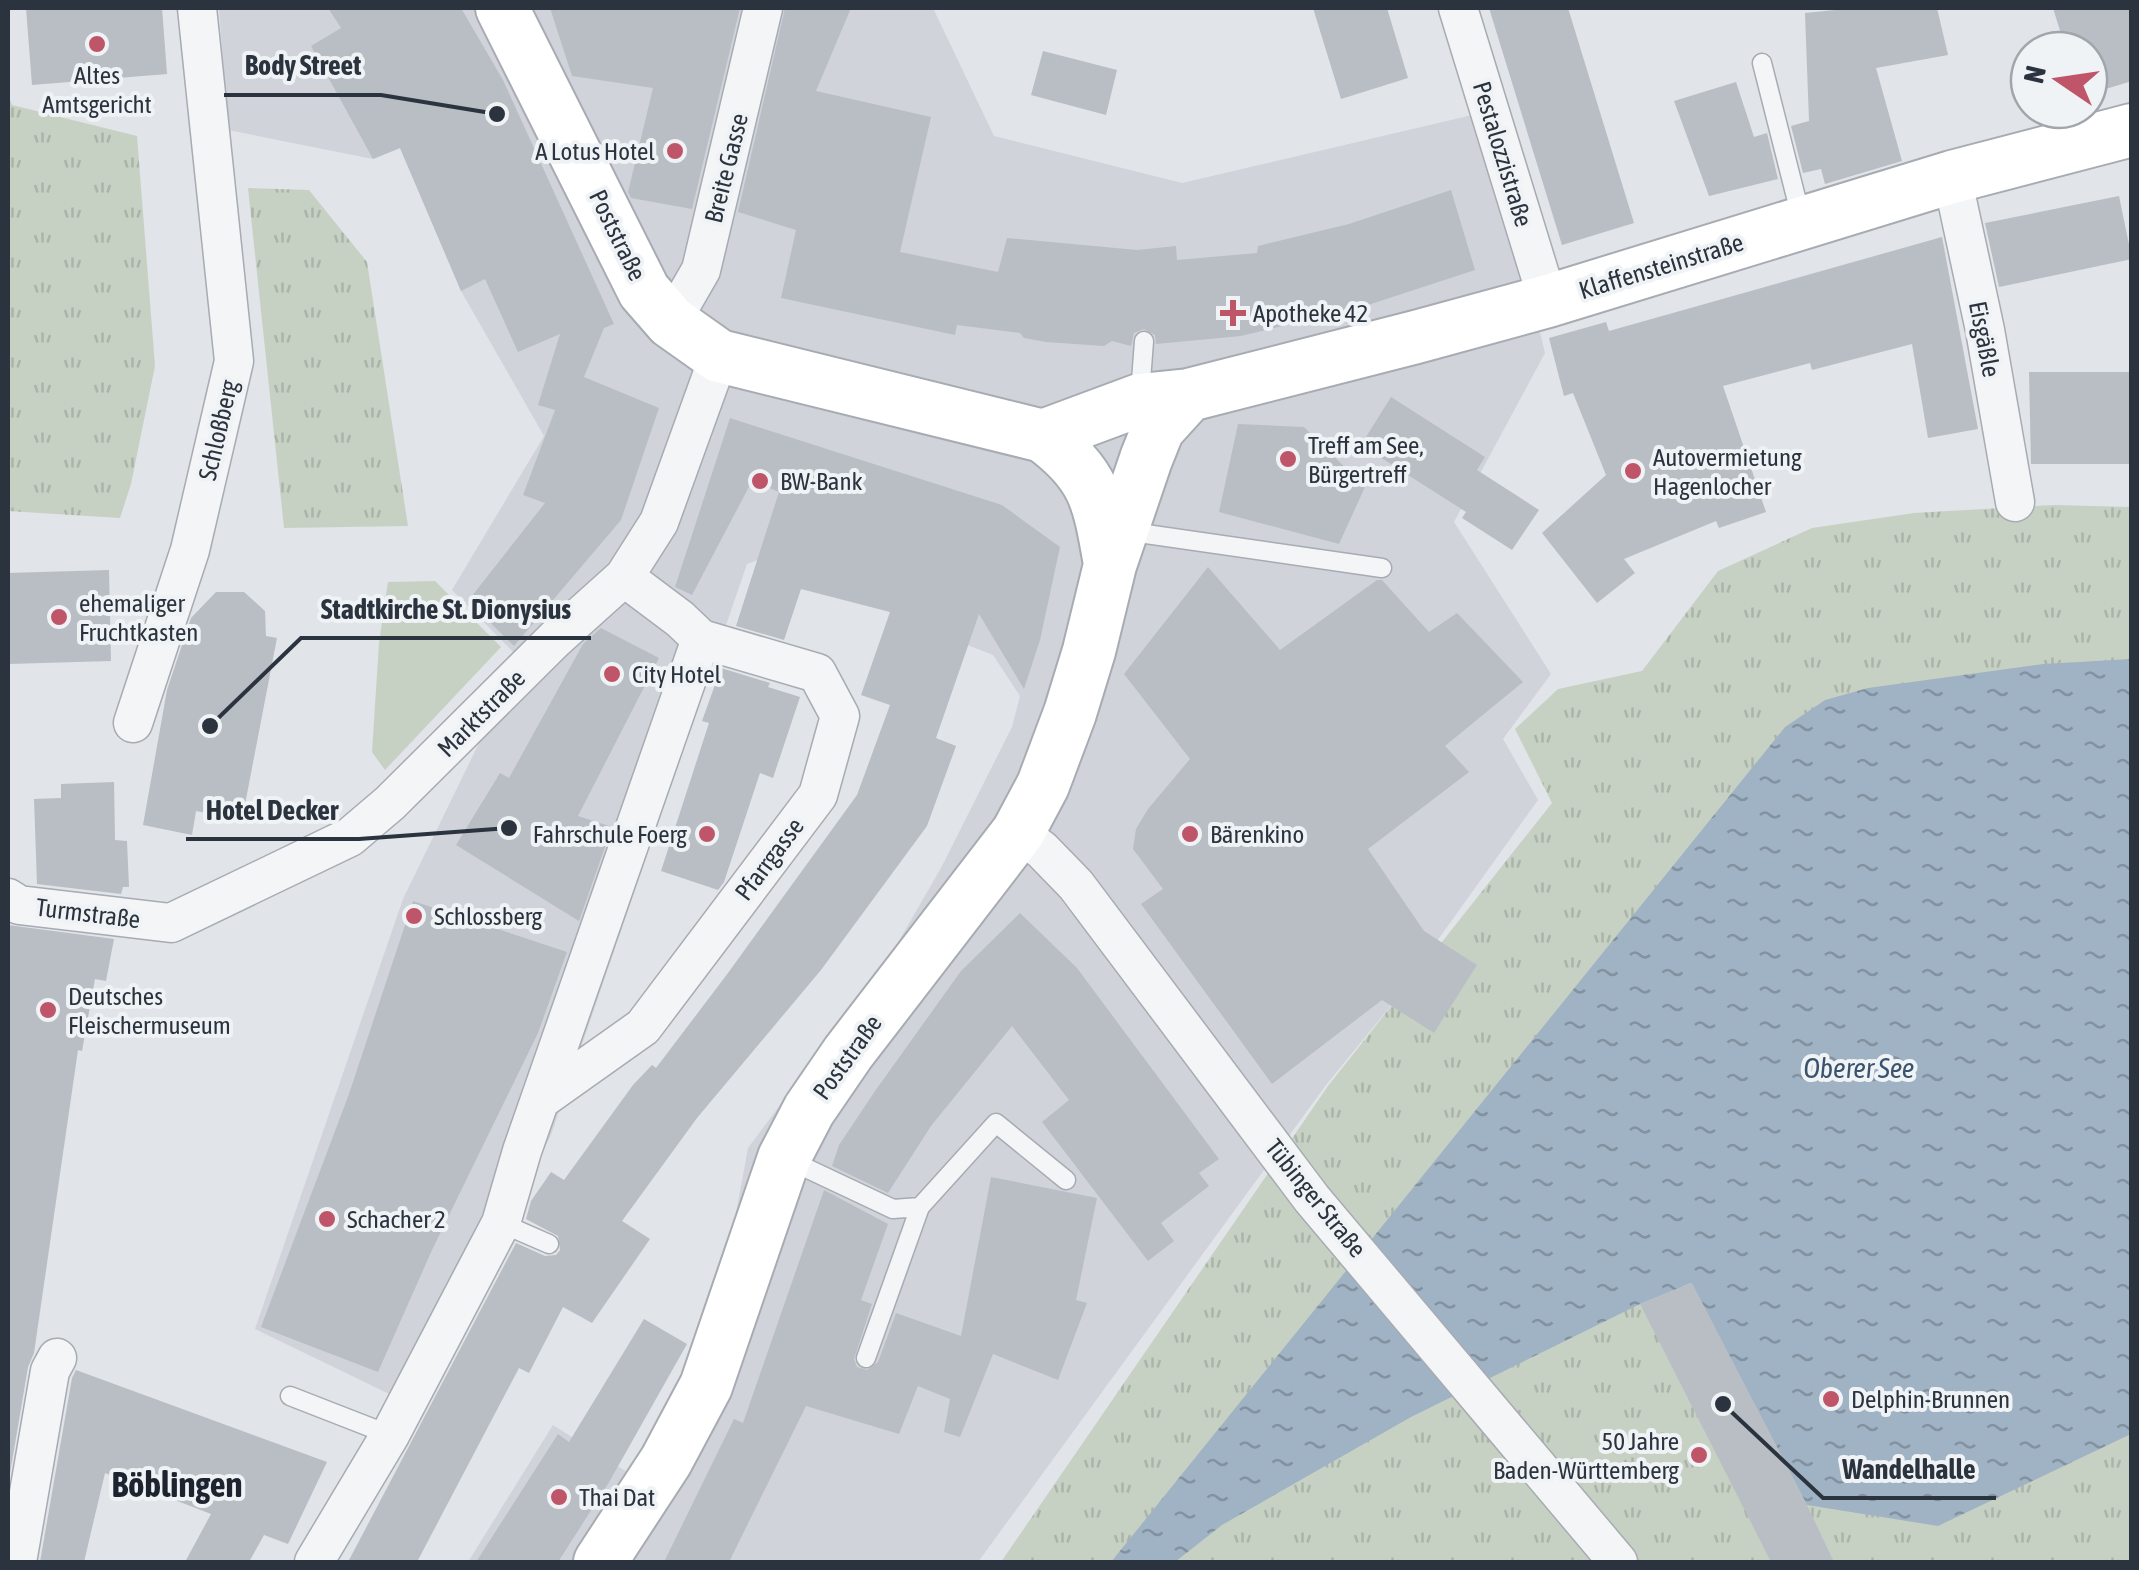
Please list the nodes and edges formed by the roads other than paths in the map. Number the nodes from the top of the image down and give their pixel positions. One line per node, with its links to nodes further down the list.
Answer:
1 (197, 8): 20 (street, Schloßberg)
2 (502, 8): 10 (main road, Poststraße)
3 (763, 8): 10 (street, Breite Gasse)
4 (1458, 8): 9 (street, Pestalozzistraße)
5 (1762, 63): 8 (lane)
6 (2132, 130): 7 (main road, Klaffensteinstraße)
7 (1952, 177): 8 (main road, Klaffensteinstraße); 15 (street, Eisgäßle)
8 (1802, 221): 9 (main road, Klaffensteinstraße)
9 (1548, 301): 13 (main road, Klaffensteinstraße)
10 (671, 322): 12 (main road, Poststraße)
11 (1144, 340): 13 (lane)
12 (718, 356): 14 (main road, Poststraße); 18 (street, Marktstraße)
13 (1164, 398): 14 (main road); 16 (main road, Poststraße)
14 (1043, 436): 16 (main road, Poststraße)
15 (2014, 502)
16 (1116, 548): 17 (lane); 21 (main road, Poststraße)
17 (1382, 568)
18 (624, 577): 19 (street, Pfarrgasse); 23 (street, Marktstraße)
19 (700, 638): 24 (street); 24 (street, Pfarrgasse)
20 (133, 723)
21 (1018, 832): 25 (main road, Poststraße); 37 (street, Tübinger Straße)
22 (13, 901): 23 (street, Turmstraße)
23 (171, 922)
24 (543, 1098): 28 (street)
25 (784, 1158): 27 (lane); 36 (main road, Poststraße)
26 (1066, 1180): 27 (lane)
27 (920, 1207): 31 (lane)
28 (500, 1223): 29 (lane); 33 (street)
29 (549, 1244)
30 (57, 1358): 34 (street)
31 (866, 1358)
32 (290, 1396): 33 (lane)
33 (390, 1435): 35 (street)
34 (17, 1562)
35 (314, 1562)
36 (600, 1562)
37 (1618, 1562)

